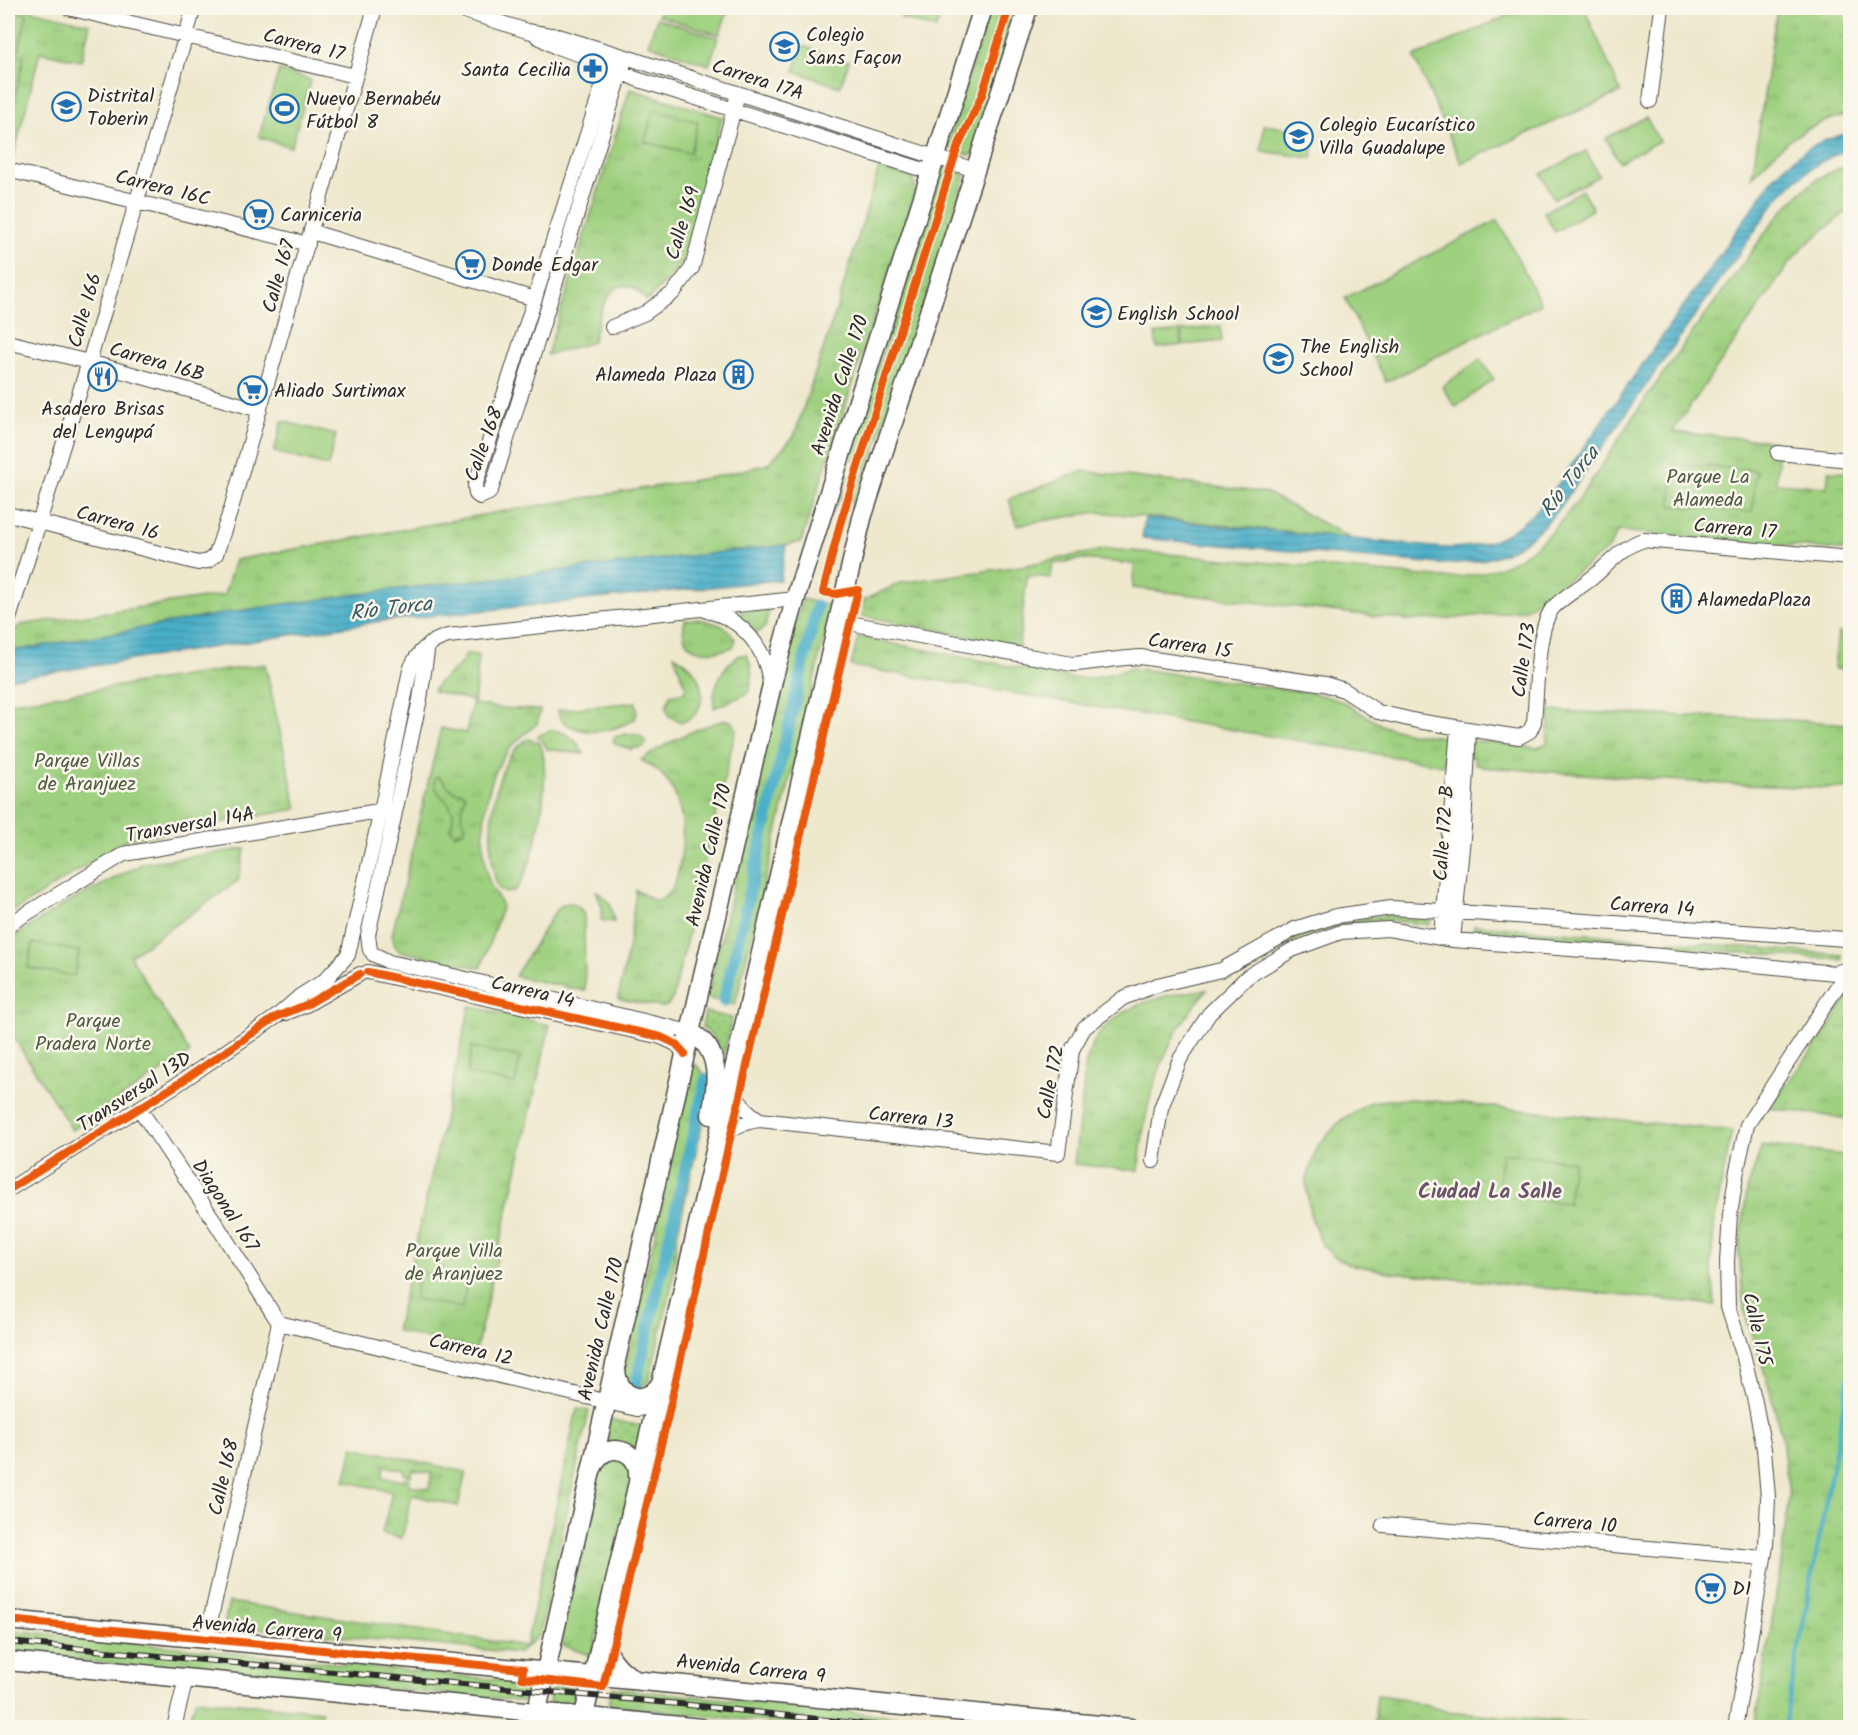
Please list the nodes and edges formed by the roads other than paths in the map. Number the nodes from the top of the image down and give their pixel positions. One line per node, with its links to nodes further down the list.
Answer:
1 (68, 8): 8 (street, Carrera 17)
2 (194, 8): 8 (street, Calle 166)
3 (375, 8): 10 (street, Calle 167)
4 (455, 8): 9 (street, Carrera 17A)
5 (983, 8): 14 (main road, Avenida Calle 170)
6 (1028, 8): 16 (main road)
7 (1662, 8): 12 (street)
8 (185, 35): 10 (street, Carrera 17); 17 (street, Calle 166)
9 (617, 62): 11 (street, Carrera 17A); 13 (street, Carrera 17A); 19 (street, Calle 168); 19 (street, Calle 168)
10 (355, 76): 18 (street, Calle 167)
11 (738, 93): 13 (street, Calle 169); 14 (street, Carrera 17A)
12 (1650, 101)
13 (734, 110): 14 (street, Carrera 17A); 20 (street, Calle 169)
14 (933, 165): 16 (street, Carrera 17A); 31 (main road, Avenida Calle 170)
15 (8, 170): 17 (street, Carrera 16C)
16 (975, 170): 34 (main road)
17 (136, 201): 18 (street, Carrera 16C); 22 (street, Calle 166)
18 (310, 238): 19 (street, Carrera 16C); 23 (street, Calle 167)
19 (535, 299)
20 (612, 327)
21 (8, 342): 22 (street, Carrera 16B)
22 (89, 362): 23 (street, Carrera 16B); 27 (street, Calle 166)
23 (260, 410): 28 (street, Calle 167)
24 (1778, 453): 25 (street)
25 (1851, 460)
26 (8, 514): 27 (street, Carrera 16)
27 (38, 521): 28 (street, Carrera 16); 33 (street, Calle 166)
28 (216, 554)
29 (1851, 558): 30 (street, Carrera 17)
30 (1593, 577): 38 (street, Calle 173)
31 (795, 599): 32 (street); 36 (main road, Avenida Calle 170)
32 (693, 609): 35 (street); 36 (street)
33 (8, 621)
34 (838, 621): 37 (street, Carrera 15); 54 (main road)
35 (428, 645): 39 (street); 40 (street)
36 (771, 689): 52 (main road, Avenida Calle 170)
37 (1464, 729): 38 (street, Carrera 15); 41 (street, Calle 172 B)
38 (1530, 731)
39 (396, 808): 40 (street, Transversal 14A); 45 (street)
40 (381, 811): 42 (street, Transversal 14A); 46 (street)
41 (1450, 911): 43 (street, Calle 172 B); 44 (street, Carrera 14); 49 (street, Carrera 14)
42 (8, 925)
43 (1447, 938): 47 (street); 48 (street)
44 (1848, 941)
45 (372, 952): 46 (street); 50 (street); 52 (street, Carrera 14)
46 (348, 956): 50 (street); 51 (street)
47 (1851, 966): 70 (street, Calle 175)
48 (1260, 969): 49 (street); 59 (street)
49 (1221, 970): 58 (street, Calle 172)
50 (364, 973): 51 (street); 53 (street, Carrera 14)
51 (276, 1017): 55 (street, Transversal 13D)
52 (690, 1032): 53 (main road, Avenida Calle 170); 61 (main road)
53 (685, 1054): 63 (main road, Avenida Calle 170)
54 (730, 1084): 56 (street); 57 (main road)
55 (139, 1108): 60 (street, Transversal 13D); 62 (street, Diagonal 167)
56 (760, 1120): 57 (street, Carrera 13); 58 (street, Carrera 13)
57 (717, 1143): 61 (main road)
58 (1058, 1153)
59 (1153, 1161)
60 (8, 1190)
61 (694, 1242): 64 (main road)
62 (279, 1323): 65 (street, Carrera 12); 73 (street, Calle 168)
63 (616, 1360): 64 (main road); 65 (main road, Avenida Calle 170)
64 (662, 1381): 66 (main road)
65 (607, 1402): 66 (street, Carrera 12); 67 (main road, Avenida Calle 170)
66 (655, 1407): 68 (main road)
67 (589, 1480): 68 (main road); 75 (main road, Avenida Calle 170)
68 (637, 1485): 72 (main road)
69 (1383, 1525): 70 (street, Carrera 10)
70 (1764, 1558): 85 (street, Calle 175)
71 (8, 1620): 73 (main road, Avenida Carrera 9)
72 (602, 1638): 76 (main road); 78 (main road)
73 (206, 1639): 75 (main road, Avenida Carrera 9)
74 (8, 1661): 77 (main road)
75 (546, 1671): 76 (main road, Avenida Carrera 9); 79 (main road, Avenida Calle 170)
76 (593, 1675): 78 (main road, Avenida Carrera 9); 80 (main road)
77 (186, 1678): 79 (main road); 82 (street)
78 (636, 1679): 84 (main road, Avenida Carrera 9)
79 (535, 1719): 80 (main road)
80 (582, 1722): 81 (main road)
81 (619, 1724): 83 (main road)
82 (174, 1728)
83 (701, 1728)
84 (1131, 1728)
85 (1735, 1728)

